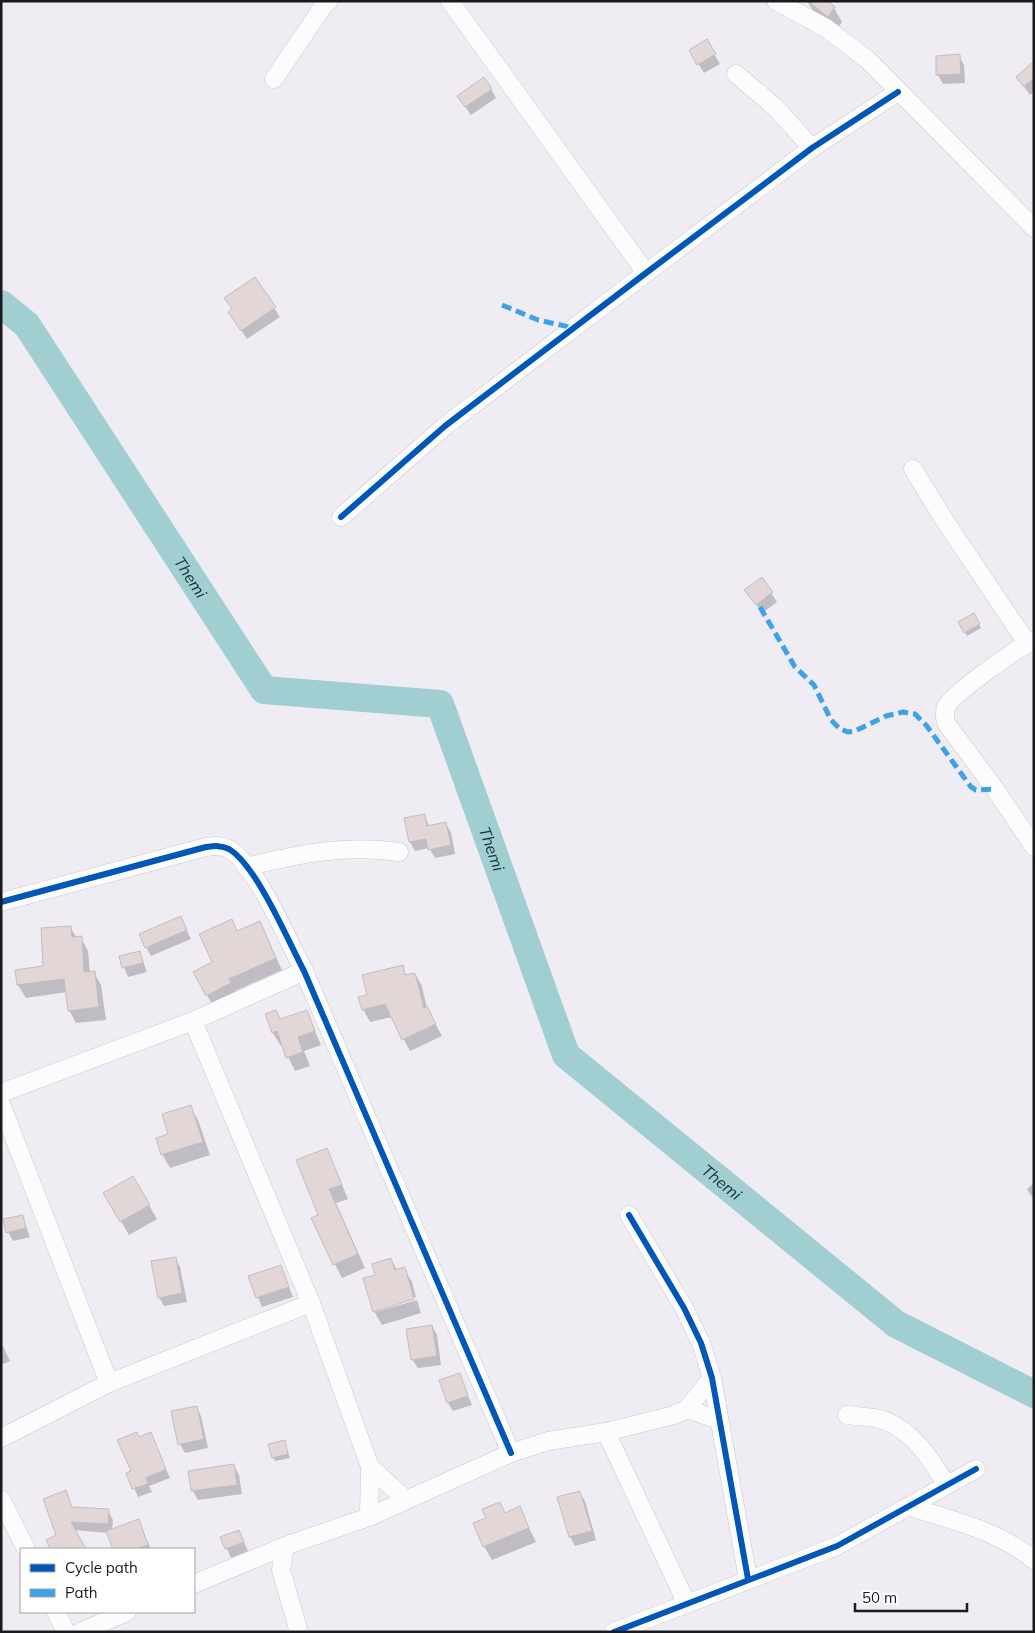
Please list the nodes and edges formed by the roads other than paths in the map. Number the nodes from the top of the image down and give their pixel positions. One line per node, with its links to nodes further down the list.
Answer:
1 (329, 1): 5 (street)
2 (450, 1): 9 (street)
3 (776, 1): 6 (street)
4 (736, 74): 7 (street)
5 (274, 79)
6 (898, 92): 7 (street); 8 (street)
7 (812, 148): 9 (street)
8 (1034, 228)
9 (646, 273): 11 (street)
10 (913, 469): 12 (street)
11 (341, 517)
12 (1031, 641): 13 (street)
13 (1034, 847)
14 (399, 852): 15 (street)
15 (246, 867): 16 (street); 17 (street)
16 (1, 902)
17 (304, 971): 18 (street); 30 (street)
18 (194, 1021): 19 (street); 22 (street)
19 (1, 1093)
20 (1, 1104): 24 (street)
21 (628, 1215): 23 (street)
22 (311, 1303): 24 (street); 31 (street)
23 (712, 1378): 25 (street); 27 (street)
24 (109, 1383): 29 (street)
25 (687, 1409): 27 (street); 28 (street)
26 (847, 1415): 33 (street)
27 (719, 1420): 43 (street)
28 (606, 1432): 30 (street); 45 (street)
29 (1, 1438)
30 (511, 1453): 35 (street)
31 (370, 1467): 35 (street); 37 (street)
32 (976, 1469): 33 (street)
33 (947, 1485): 36 (street)
34 (1, 1499): 39 (street)
35 (406, 1500): 37 (street)
36 (910, 1507): 41 (street); 43 (street)
37 (369, 1518): 38 (street)
38 (285, 1546): 40 (street); 42 (street)
39 (26, 1548)
40 (250, 1560): 42 (street); 44 (street)
41 (1034, 1560)
42 (281, 1570): 50 (street)
43 (748, 1579): 45 (street)
44 (195, 1584)
45 (686, 1602): 51 (street)
46 (56, 1613): 48 (street)
47 (126, 1613): 49 (street)
48 (66, 1632)
49 (80, 1632)
50 (299, 1632)
51 (614, 1632)

